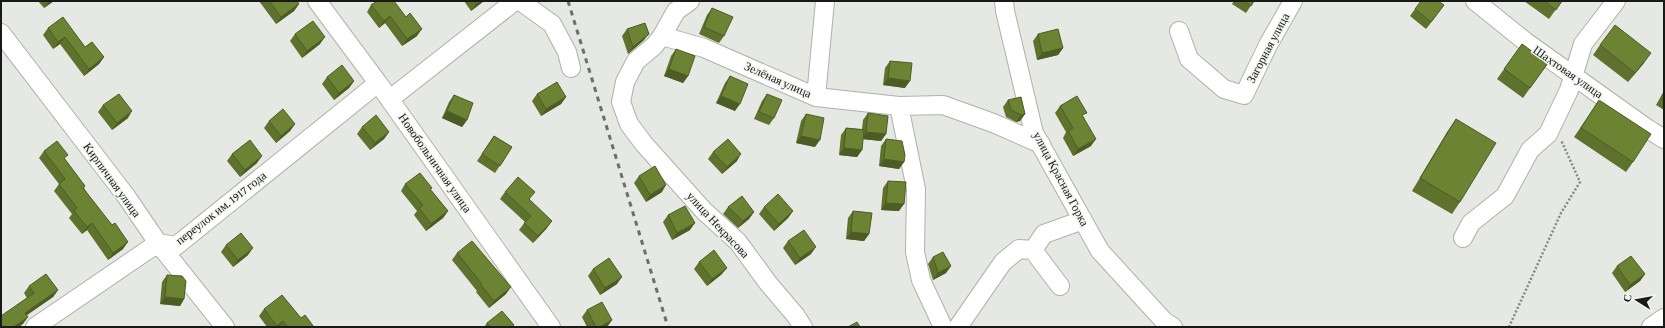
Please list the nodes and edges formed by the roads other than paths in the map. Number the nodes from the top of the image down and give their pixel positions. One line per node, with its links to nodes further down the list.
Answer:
1 (317, 1): 15 (street, Новобольничная улица)
2 (515, 1): 17 (street)
3 (520, 1): 13 (street)
4 (690, 1): 12 (street, улица Некрасова)
5 (825, 1): 16 (street)
6 (1004, 1): 20 (street, улица Красная Горка)
7 (1293, 1): 11 (street, Загорная улица)
8 (1475, 1): 14 (street, Шахтовая улица)
9 (1616, 1): 14 (street)
10 (1, 32): 23 (street, Кирпичная улица)
11 (1179, 32)
12 (662, 36): 16 (street, Зелёная улица); 30 (street, улица Некрасова)
13 (571, 68)
14 (1574, 75): 19 (street, Шахтовая улица); 22 (street)
15 (378, 83): 17 (street, Новобольничная улица); 23 (street, переулок им. 1917 года)
16 (816, 97): 18 (street, Зелёная улица)
17 (390, 99): 29 (street, Новобольничная улица)
18 (899, 106): 20 (street, Зелёная улица); 31 (street)
19 (1664, 139)
20 (1041, 144): 21 (street, улица Красная Горка)
21 (1083, 220): 24 (street); 33 (street, улица Красная Горка)
22 (1463, 238)
23 (158, 243): 27 (street, переулок им. 1917 года); 28 (street, Кирпичная улица)
24 (1033, 250): 25 (street); 32 (street)
25 (1060, 286)
26 (1664, 318): 34 (street)
27 (35, 327)
28 (225, 327)
29 (551, 327)
30 (803, 327)
31 (943, 327)
32 (958, 327)
33 (1173, 327)
34 (1651, 327)

